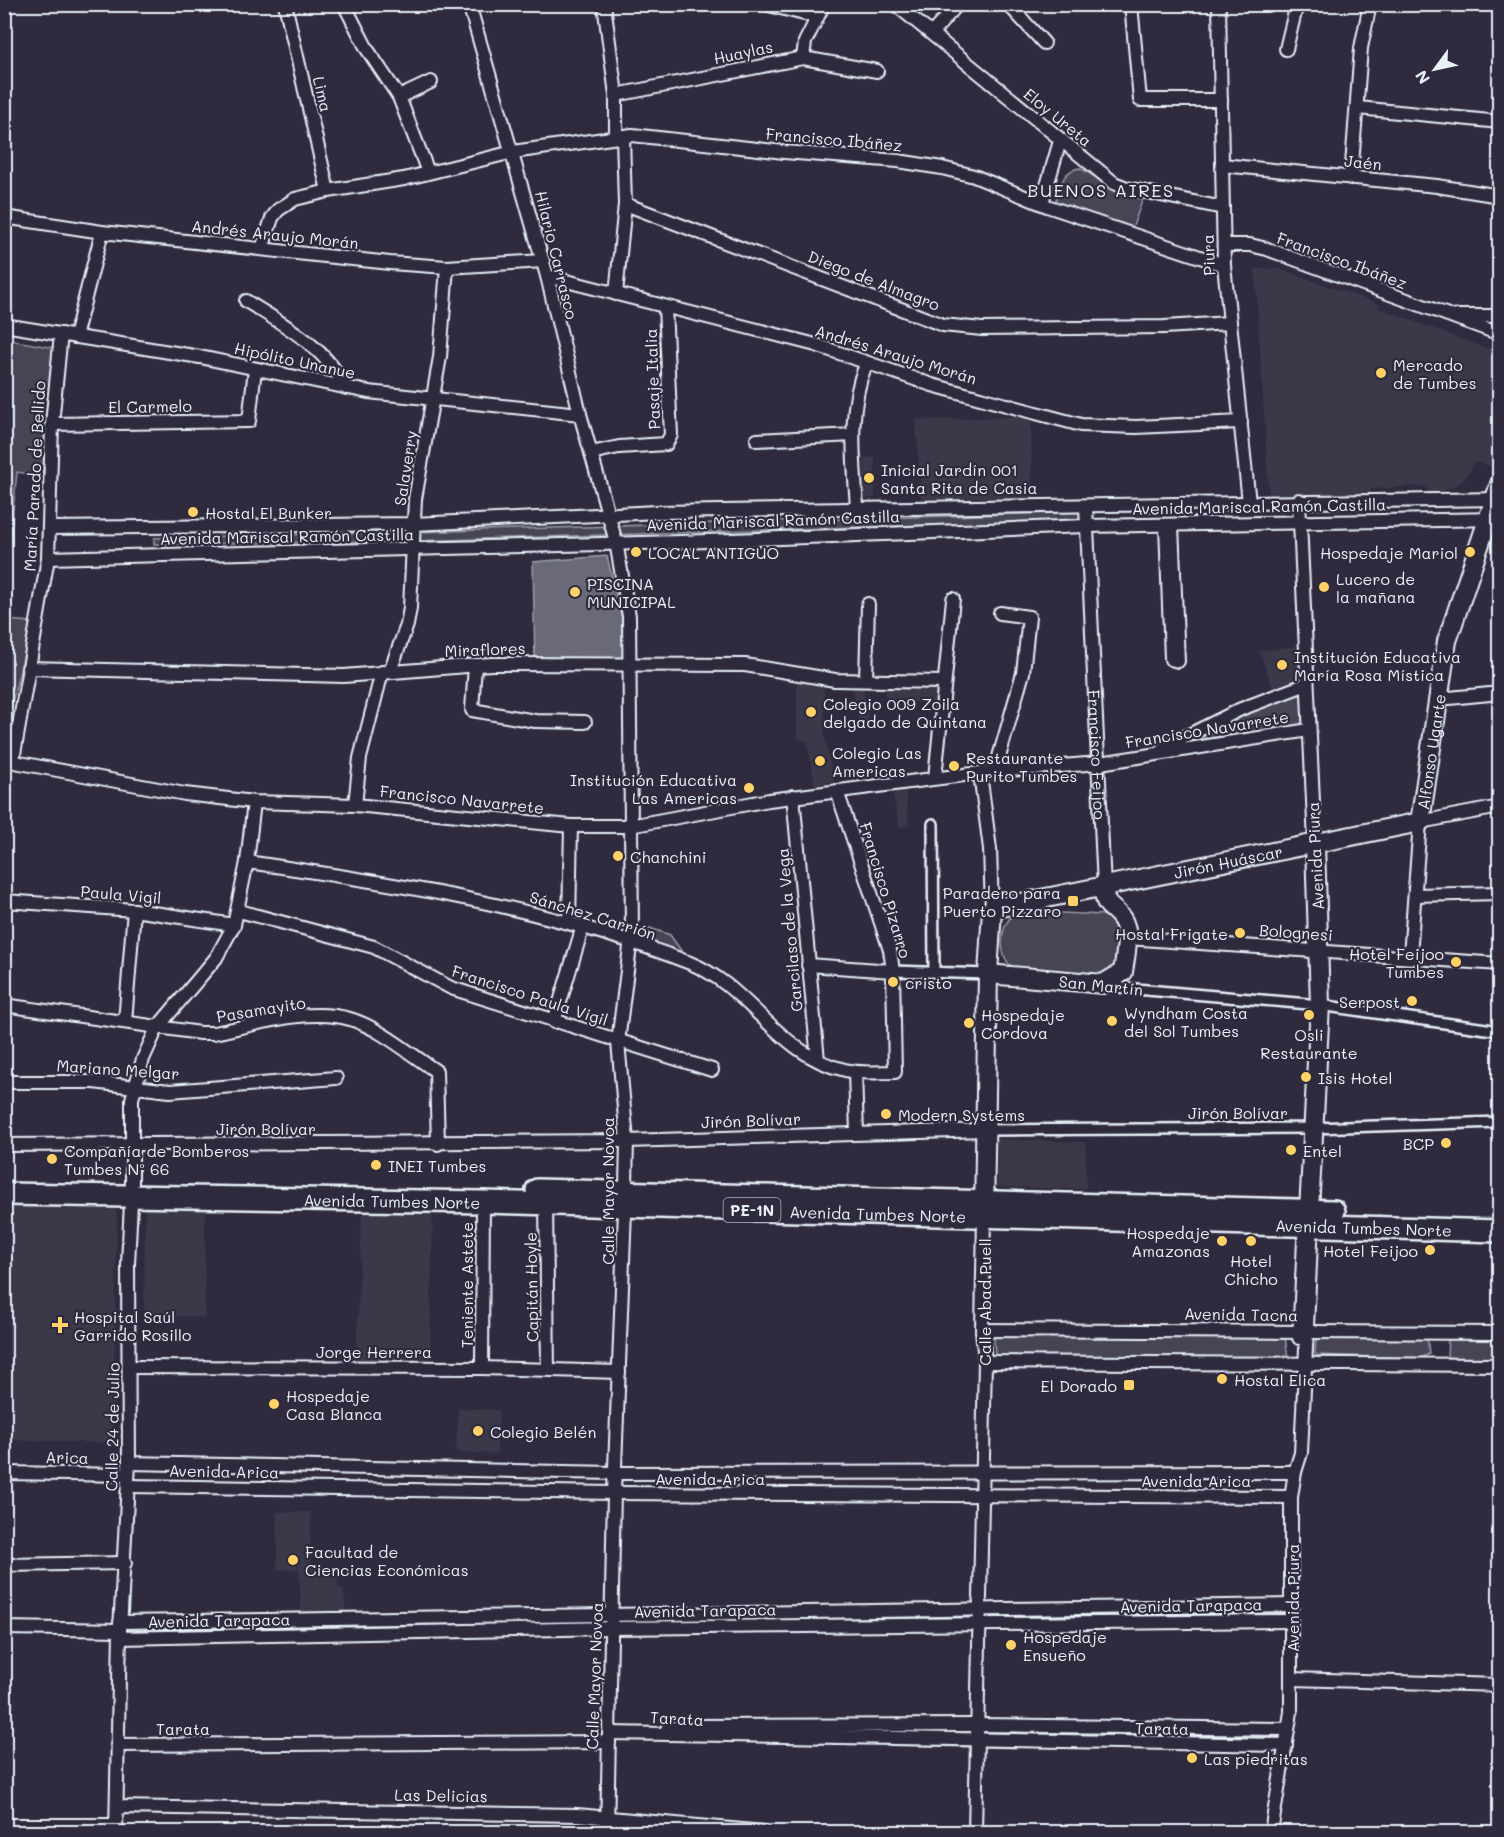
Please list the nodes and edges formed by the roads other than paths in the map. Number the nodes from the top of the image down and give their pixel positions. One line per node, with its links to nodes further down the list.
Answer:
1 (285, 4): 32 (street, Lima)
2 (344, 4): 22 (street)
3 (469, 4): 28 (street, Hilario Carrasco)
4 (604, 4): 21 (street)
5 (765, 4): 14 (street)
6 (824, 4): 14 (street)
7 (895, 4): 15 (street, Eloy Ureta)
8 (958, 4): 15 (street)
9 (1008, 4): 16 (street)
10 (1131, 4): 23 (street)
11 (1219, 4): 23 (street, Piura)
12 (1297, 4): 17 (street)
13 (1370, 4): 24 (street)
14 (816, 17): 18 (street)
15 (932, 33): 27 (street, Eloy Ureta)
16 (1044, 43)
17 (1286, 49)
18 (803, 58): 19 (street, Huaylas); 21 (street, Huaylas)
19 (877, 71)
20 (431, 81): 22 (street)
21 (616, 95): 26 (street)
22 (399, 97): 30 (street)
23 (1221, 100): 29 (street, Piura)
24 (1358, 108): 25 (street); 31 (street)
25 (1500, 122)
26 (620, 137): 28 (street, Francisco Ibáñez); 34 (street, Francisco Ibáñez); 35 (street)
27 (1060, 141): 34 (street); 36 (street, Eloy Ureta)
28 (513, 152): 30 (street, Francisco Ibáñez); 41 (street, Hilario Carrasco)
29 (1222, 165): 31 (street, Jaén); 36 (street, Piura)
30 (428, 172): 32 (street, Francisco Ibáñez)
31 (1351, 178): 33 (street, Jaén)
32 (328, 190): 40 (street, Francisco Ibáñez)
33 (1500, 196)
34 (1042, 203): 42 (street, Francisco Ibáñez)
35 (625, 204): 45 (street); 50 (street, Diego de Almagro)
36 (1223, 208): 39 (street, Piura)
37 (4, 217): 38 (street, Andrés Araujo Morán)
38 (102, 232): 40 (street, Andrés Araujo Morán); 54 (street)
39 (1224, 244): 42 (street, Piura); 48 (street, Francisco Ibáñez)
40 (262, 249): 43 (street, Andrés Araujo Morán)
41 (543, 261): 43 (street, Andrés Araujo Morán); 44 (street, Hilario Carrasco)
42 (1224, 265): 50 (street, Piura)
43 (447, 267): 58 (street, Salaverry)
44 (547, 276): 45 (street, Andrés Araujo Morán); 59 (street, Hilario Carrasco)
45 (616, 294): 47 (street, Andrés Araujo Morán)
46 (246, 301): 57 (street)
47 (665, 307): 55 (street, Andrés Araujo Morán); 64 (street, Pasaje Italia)
48 (1447, 316): 49 (street, Francisco Ibáñez); 53 (street, Francisco Ibáñez)
49 (1500, 316)
50 (1230, 323): 60 (street, Piura)
51 (4, 325): 52 (street, Hipólito Unanue)
52 (61, 334): 54 (street, Hipólito Unanue); 61 (street, María Parado de Bellido)
53 (1500, 334)
54 (75, 337): 56 (street, Hipólito Unanue)
55 (866, 364): 60 (street, Andrés Araujo Morán); 62 (street)
56 (255, 369): 57 (street, Hipólito Unanue); 61 (street, El Carmelo)
57 (346, 388): 58 (street, Hipólito Unanue)
58 (433, 401): 59 (street, Hipólito Unanue); 73 (street, Salaverry)
59 (580, 414): 64 (street, Hilario Carrasco)
60 (1241, 422): 67 (street, Piura)
61 (52, 424): 76 (street, María Parado de Bellido)
62 (853, 435): 63 (street); 69 (street)
63 (757, 440)
64 (591, 453): 70 (street, Hilario Carrasco)
65 (1498, 494): 66 (street, Avenida Mariscal Ramón Castilla); 71 (main road, Alfonso Ugarte)
66 (1299, 500): 67 (street, Avenida Mariscal Ramón Castilla); 72 (street, Avenida Piura)
67 (1250, 503): 68 (street, Avenida Mariscal Ramón Castilla)
68 (1086, 506): 69 (street, Avenida Mariscal Ramón Castilla); 74 (street, Francisco Feijoo)
69 (857, 508): 70 (street, Avenida Mariscal Ramón Castilla)
70 (608, 516): 73 (street, Avenida Mariscal Ramón Castilla); 77 (street, Calle Mayor Novoa)
71 (1493, 519): 72 (street, Avenida Mariscal Ramón Castilla); 91 (main road, Alfonso Ugarte)
72 (1300, 523): 75 (street, Avenida Mariscal Ramón Castilla); 89 (street, Avenida Piura)
73 (414, 524): 76 (street, Avenida Mariscal Ramón Castilla); 78 (street, Salaverry)
74 (1086, 526): 75 (street, Avenida Mariscal Ramón Castilla); 77 (street, Avenida Mariscal Ramón Castilla); 96 (street, Francisco Feijoo)
75 (1169, 526): 75 (street)
76 (49, 528): 79 (street, María Parado de Bellido)
77 (616, 542): 78 (street, Avenida Mariscal Ramón Castilla); 84 (street, Calle Mayor Novoa)
78 (414, 550): 79 (street, Avenida Mariscal Ramón Castilla); 86 (street, Salaverry)
79 (48, 558): 85 (street, María Parado de Bellido)
80 (952, 599): 88 (street)
81 (868, 604): 87 (street)
82 (1000, 614): 97 (street)
83 (475, 665): 84 (street, Miraflores); 86 (street, Miraflores); 92 (street)
84 (630, 665): 87 (street, Miraflores); 108 (street, Calle Mayor Novoa)
85 (28, 668): 86 (street, Miraflores); 95 (street, María Parado de Bellido)
86 (386, 672): 103 (street, Salaverry)
87 (866, 680): 88 (street, Miraflores)
88 (943, 682): 99 (street)
89 (1307, 684): 93 (street, Avenida Piura); 94 (street)
90 (1500, 693): 91 (street)
91 (1439, 699): 105 (main road, Alfonso Ugarte)
92 (585, 722)
93 (1309, 730): 94 (street, Francisco Navarrete); 109 (street, Avenida Piura)
94 (1154, 753): 96 (street, Francisco Navarrete)
95 (9, 760): 102 (street, Francisco Navarrete)
96 (1100, 763): 97 (street, Francisco Navarrete); 111 (street, Francisco Feijoo)
97 (995, 771): 98 (street, Francisco Navarrete)
98 (980, 773): 99 (street, Francisco Navarrete); 115 (street, Calle Abad Puell)
99 (935, 778): 100 (street, Francisco Navarrete)
100 (837, 790): 101 (street, Francisco Navarrete); 127 (street, Francisco Pizarro)
101 (793, 796): 108 (street, Francisco Navarrete); 126 (street, Garcilaso de la Vega)
102 (254, 802): 103 (street, Francisco Navarrete); 110 (street, Calle 24 de Julio)
103 (355, 805): 107 (street, Francisco Navarrete)
104 (1500, 807): 105 (street, Jirón Huáscar)
105 (1420, 822): 109 (main road, Jirón Huáscar); 113 (street, Alfonso Ugarte)
106 (933, 824): 128 (street)
107 (571, 826): 108 (street, Francisco Navarrete); 118 (street)
108 (630, 826): 122 (street, Calle Mayor Novoa)
109 (1315, 844): 111 (main road, Jirón Huáscar); 123 (main road, Avenida Piura)
110 (247, 862): 117 (street, Calle 24 de Julio); 118 (street, Sánchez Carrión)
111 (1104, 887): 115 (main road, Jirón Huáscar); 121 (main road, Francisco Feijoo)
112 (1500, 893): 113 (street)
113 (1415, 896): 124 (street, Alfonso Ugarte)
114 (4, 901): 116 (street, Paula Vigil)
115 (992, 909): 129 (main road, Calle Abad Puell)
116 (134, 910): 119 (street, Paula Vigil); 133 (street)
117 (239, 911): 119 (street, Calle 24 de Julio); 134 (street, Francisco Paula Vigil)
118 (569, 922): 120 (street, Sánchez Carrión)
119 (234, 925): 135 (street, Calle 24 de Julio)
120 (583, 926): 122 (street, Sánchez Carrión); 134 (street)
121 (1127, 938): 123 (street, Bolognesi); 130 (main road)
122 (630, 942): 137 (street, Calle Mayor Novoa); 138 (street, Sánchez Carrión)
123 (1320, 951): 124 (street, Bolognesi); 132 (main road, Avenida Piura)
124 (1410, 956): 125 (street, Bolognesi)
125 (1500, 964)
126 (808, 965): 127 (street, San Martín); 138 (street, Garcilaso de la Vega)
127 (893, 971): 128 (street, San Martín); 141 (street, Francisco Pizarro)
128 (934, 972): 129 (street, San Martín)
129 (988, 974): 130 (main road, San Martín); 147 (main road, Calle Abad Puell)
130 (1103, 984): 132 (street, San Martín)
131 (4, 1005): 133 (street, Pasamayito)
132 (1320, 1005): 136 (street, San Martín); 146 (main road, Avenida Piura)
133 (125, 1022): 135 (street, Pasamayito)
134 (554, 1022): 137 (street, Francisco Paula Vigil)
135 (157, 1028): 144 (street, Calle 24 de Julio); 151 (street, Pasamayito)
136 (1500, 1031)
137 (618, 1042): 139 (street, Francisco Paula Vigil); 149 (street, Calle Mayor Novoa)
138 (818, 1060): 140 (street, Sánchez Carrión)
139 (712, 1070)
140 (855, 1072): 141 (street, Sánchez Carrión); 148 (street)
141 (895, 1072)
142 (336, 1078): 144 (street, Mariano Melgar)
143 (4, 1082): 144 (street, Mariano Melgar)
144 (134, 1086): 150 (street, Calle 24 de Julio)
145 (1500, 1122): 146 (street, Jirón Bolívar)
146 (1313, 1128): 147 (street, Jirón Bolívar); 161 (main road, Avenida Piura)
147 (986, 1130): 148 (street, Jirón Bolívar); 159 (main road, Calle Abad Puell)
148 (857, 1133): 149 (street, Jirón Bolívar)
149 (627, 1141): 151 (street, Jirón Bolívar); 156 (street, Calle Mayor Novoa)
150 (133, 1144): 151 (street, Jirón Bolívar); 152 (street, Jirón Bolívar); 154 (street, Calle 24 de Julio)
151 (438, 1144)
152 (4, 1145)
153 (4, 1180): 154 (highway, Avenida Tumbes Norte / PE-1N)
154 (132, 1189): 155 (highway, Avenida Tumbes Norte / PE-1N); 156 (highway, Avenida Tumbes Norte / PE-1N); 157 (highway, Avenida Tumbes Norte / PE-1N); 169 (street, Calle 24 de Julio)
155 (4, 1194)
156 (626, 1199): 158 (highway, Avenida Tumbes Norte / PE-1N); 159 (highway, Avenida Tumbes Norte / PE-1N); 172 (street, Calle Mayor Novoa)
157 (483, 1202): 158 (highway, Avenida Tumbes Norte / PE-1N); 170 (street, Teniente Astete)
158 (546, 1204): 171 (street, Capitán Hoyle)
159 (984, 1209): 161 (highway, Avenida Tumbes Norte / PE-1N); 163 (street, Calle Abad Puell)
160 (1500, 1216): 161 (highway, Avenida Tumbes Norte / PE-1N)
161 (1308, 1220): 162 (highway, Avenida Tumbes Norte / PE-1N); 164 (street, Avenida Piura)
162 (1500, 1231)
163 (982, 1330): 164 (street, Avenida Tacna); 166 (street, Calle Abad Puell)
164 (1303, 1331): 165 (street, Avenida Tacna); 167 (street, Avenida Piura)
165 (1500, 1333)
166 (985, 1362): 167 (street); 176 (street, Calle Abad Puell)
167 (1304, 1362): 168 (street); 173 (street, Avenida Piura)
168 (1500, 1365)
169 (129, 1367): 170 (street, Jorge Herrera); 177 (street, Calle 24 de Julio)
170 (482, 1368): 171 (street, Jorge Herrera)
171 (548, 1369): 172 (street, Jorge Herrera)
172 (620, 1371): 175 (street, Calle Mayor Novoa)
173 (1295, 1472): 176 (street); 180 (street, Avenida Piura)
174 (4, 1473): 177 (street, Arica)
175 (615, 1473): 176 (street); 177 (street); 178 (street, Calle Mayor Novoa)
176 (982, 1473): 179 (street, Calle Abad Puell)
177 (128, 1475): 178 (street, Avenida Arica); 181 (street, Calle 24 de Julio)
178 (614, 1493): 179 (street, Avenida Arica); 184 (street, Calle Mayor Novoa)
179 (981, 1497): 180 (street, Avenida Arica); 185 (street, Calle Abad Puell)
180 (1291, 1497): 183 (street, Avenida Piura)
181 (125, 1563): 182 (street); 189 (street, Calle 24 de Julio)
182 (4, 1565)
183 (1292, 1605): 185 (street); 186 (street, Avenida Piura)
184 (613, 1613): 185 (street); 188 (street, Calle Mayor Novoa); 189 (street)
185 (980, 1617): 186 (street, Avenida Tarapaca); 188 (street, Avenida Tarapaca); 192 (street, Calle Abad Puell)
186 (1291, 1621): 190 (street, Avenida Piura)
187 (4, 1628): 189 (street)
188 (613, 1628): 189 (street, Avenida Tarapaca); 195 (street, Calle Mayor Novoa)
189 (120, 1630): 197 (street, Calle 24 de Julio)
190 (1292, 1678): 191 (street); 193 (street, Avenida Piura)
191 (1500, 1685)
192 (978, 1725): 193 (street, Tarata); 194 (street, Tarata); 196 (street, Calle Abad Puell)
193 (1288, 1729): 198 (street, Avenida Piura)
194 (642, 1732): 195 (street); 196 (street, Tarata)
195 (609, 1737): 197 (street, Tarata); 200 (street, Calle Mayor Novoa)
196 (978, 1741): 198 (street, Tarata); 205 (street, Calle Abad Puell)
197 (117, 1745): 199 (street, Calle 24 de Julio)
198 (1286, 1745): 206 (street, Avenida Piura)
199 (117, 1807): 200 (street, Las Delicias); 202 (street, Calle 24 de Julio)
200 (607, 1818): 203 (street, Calle Mayor Novoa); 204 (street, Las Delicias)
201 (4, 1826): 202 (street)
202 (116, 1829)
203 (607, 1833)
204 (764, 1833)
205 (975, 1833)
206 (1271, 1833)

